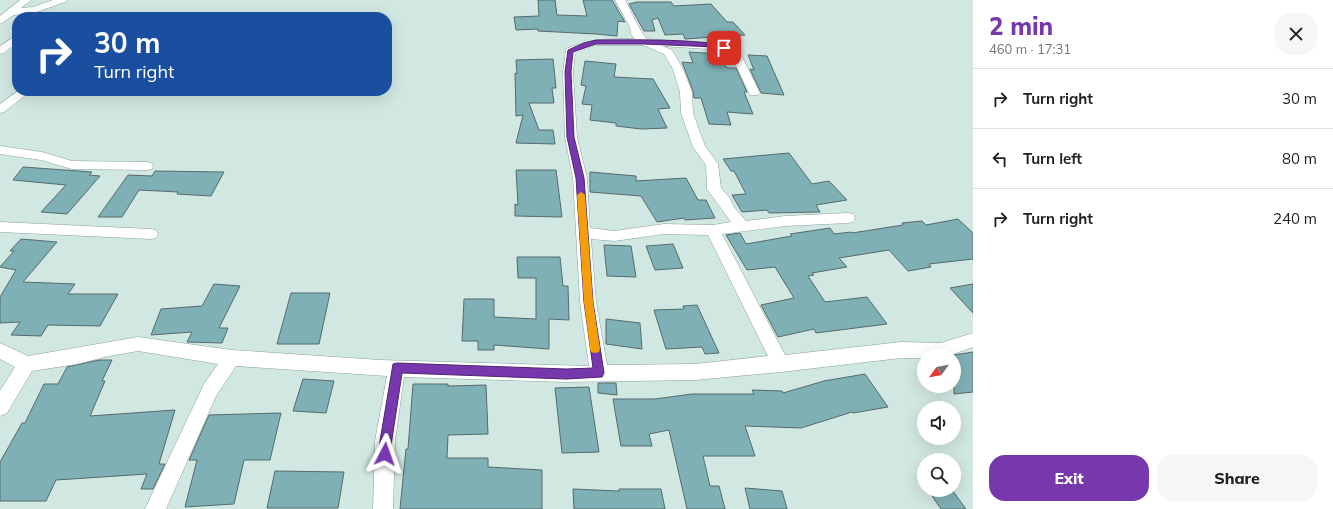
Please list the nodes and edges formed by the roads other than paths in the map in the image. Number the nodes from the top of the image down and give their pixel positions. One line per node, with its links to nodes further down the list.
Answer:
1 (26, 0): 4 (street)
2 (62, 0): 4 (street)
3 (620, 0): 9 (street)
4 (12, 12): 5 (street)
5 (0, 21)
6 (12, 37): 7 (street)
7 (0, 38)
8 (12, 42): 10 (street)
9 (644, 42): 11 (street); 17 (street); 20 (street)
10 (0, 51)
11 (754, 93)
12 (18, 96): 13 (street)
13 (0, 110)
14 (0, 150): 15 (street)
15 (147, 166)
16 (848, 218): 17 (street)
17 (741, 225): 19 (street)
18 (0, 227): 21 (street)
19 (713, 230): 20 (street); 26 (street)
20 (584, 233): 28 (street)
21 (151, 234)
22 (973, 340): 26 (street)
23 (0, 351): 25 (street)
24 (232, 358): 25 (street); 27 (street); 30 (street)
25 (27, 364): 29 (street)
26 (781, 364): 28 (street)
27 (397, 368): 28 (street); 31 (street)
28 (599, 373)
29 (0, 407)
30 (155, 509)
31 (383, 509)

